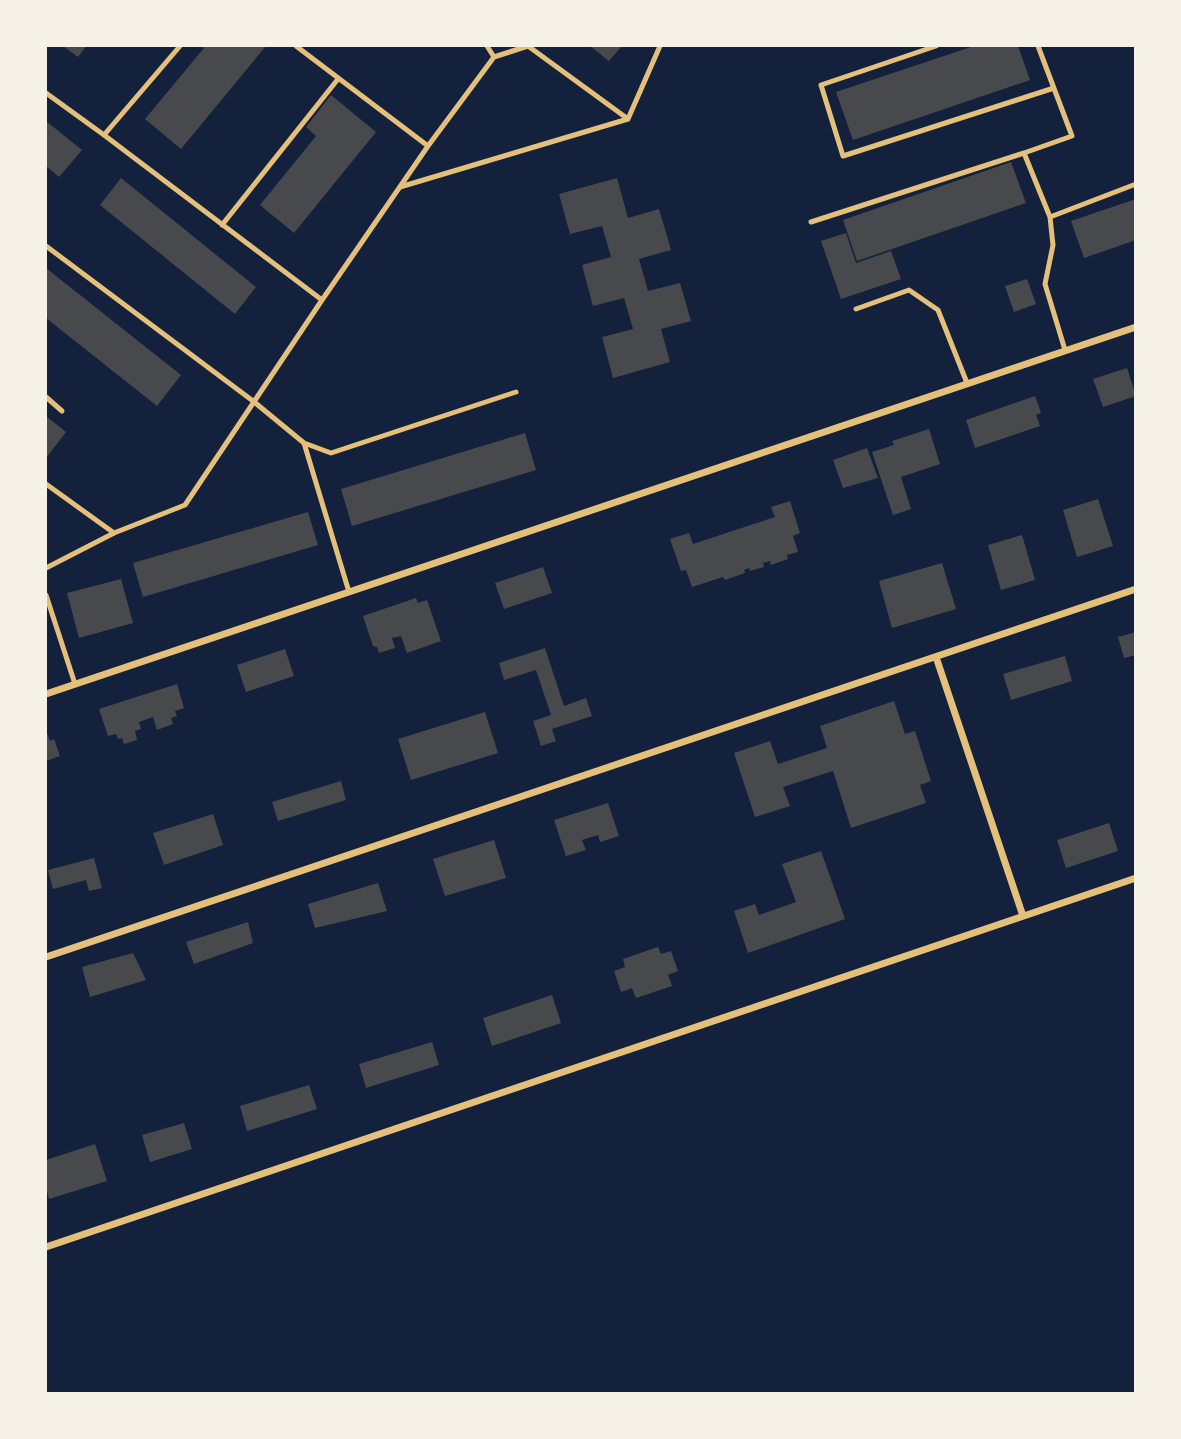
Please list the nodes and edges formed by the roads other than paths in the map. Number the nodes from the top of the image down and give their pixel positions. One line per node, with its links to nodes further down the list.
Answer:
1 (180, 46): 12 (lane)
2 (296, 46): 8 (lane)
3 (487, 46): 7 (lane)
4 (660, 46): 11 (lane)
5 (936, 46): 9 (lane)
6 (1038, 46): 9 (lane)
7 (494, 57): 11 (lane); 13 (lane)
8 (338, 79): 13 (lane); 19 (lane)
9 (1054, 88): 14 (lane)
10 (46, 93): 12 (lane)
11 (628, 119): 16 (lane)
12 (104, 135): 19 (lane)
13 (428, 146): 16 (lane)
14 (1024, 153): 17 (lane); 18 (lane)
15 (1136, 184): 17 (lane)
16 (400, 187): 21 (lane)
17 (1050, 217): 24 (lane)
18 (811, 222)
19 (222, 225): 21 (lane)
20 (46, 246): 28 (lane)
21 (322, 300): 28 (lane)
22 (856, 309): 25 (lane)
23 (1136, 327): 24 (street)
24 (1065, 350): 25 (street)
25 (967, 383): 35 (street)
26 (516, 392): 30 (lane)
27 (46, 397): 29 (lane)
28 (253, 401): 30 (lane); 32 (lane)
29 (62, 411)
30 (304, 443): 35 (lane)
31 (46, 484): 32 (lane)
32 (114, 533): 33 (lane)
33 (46, 568)
34 (1136, 589): 37 (street)
35 (349, 592): 38 (street)
36 (46, 595): 38 (lane)
37 (936, 657): 41 (street); 42 (street)
38 (75, 684): 39 (street)
39 (46, 694)
40 (1136, 878): 41 (street)
41 (1023, 916): 43 (street)
42 (46, 957)
43 (46, 1247)

